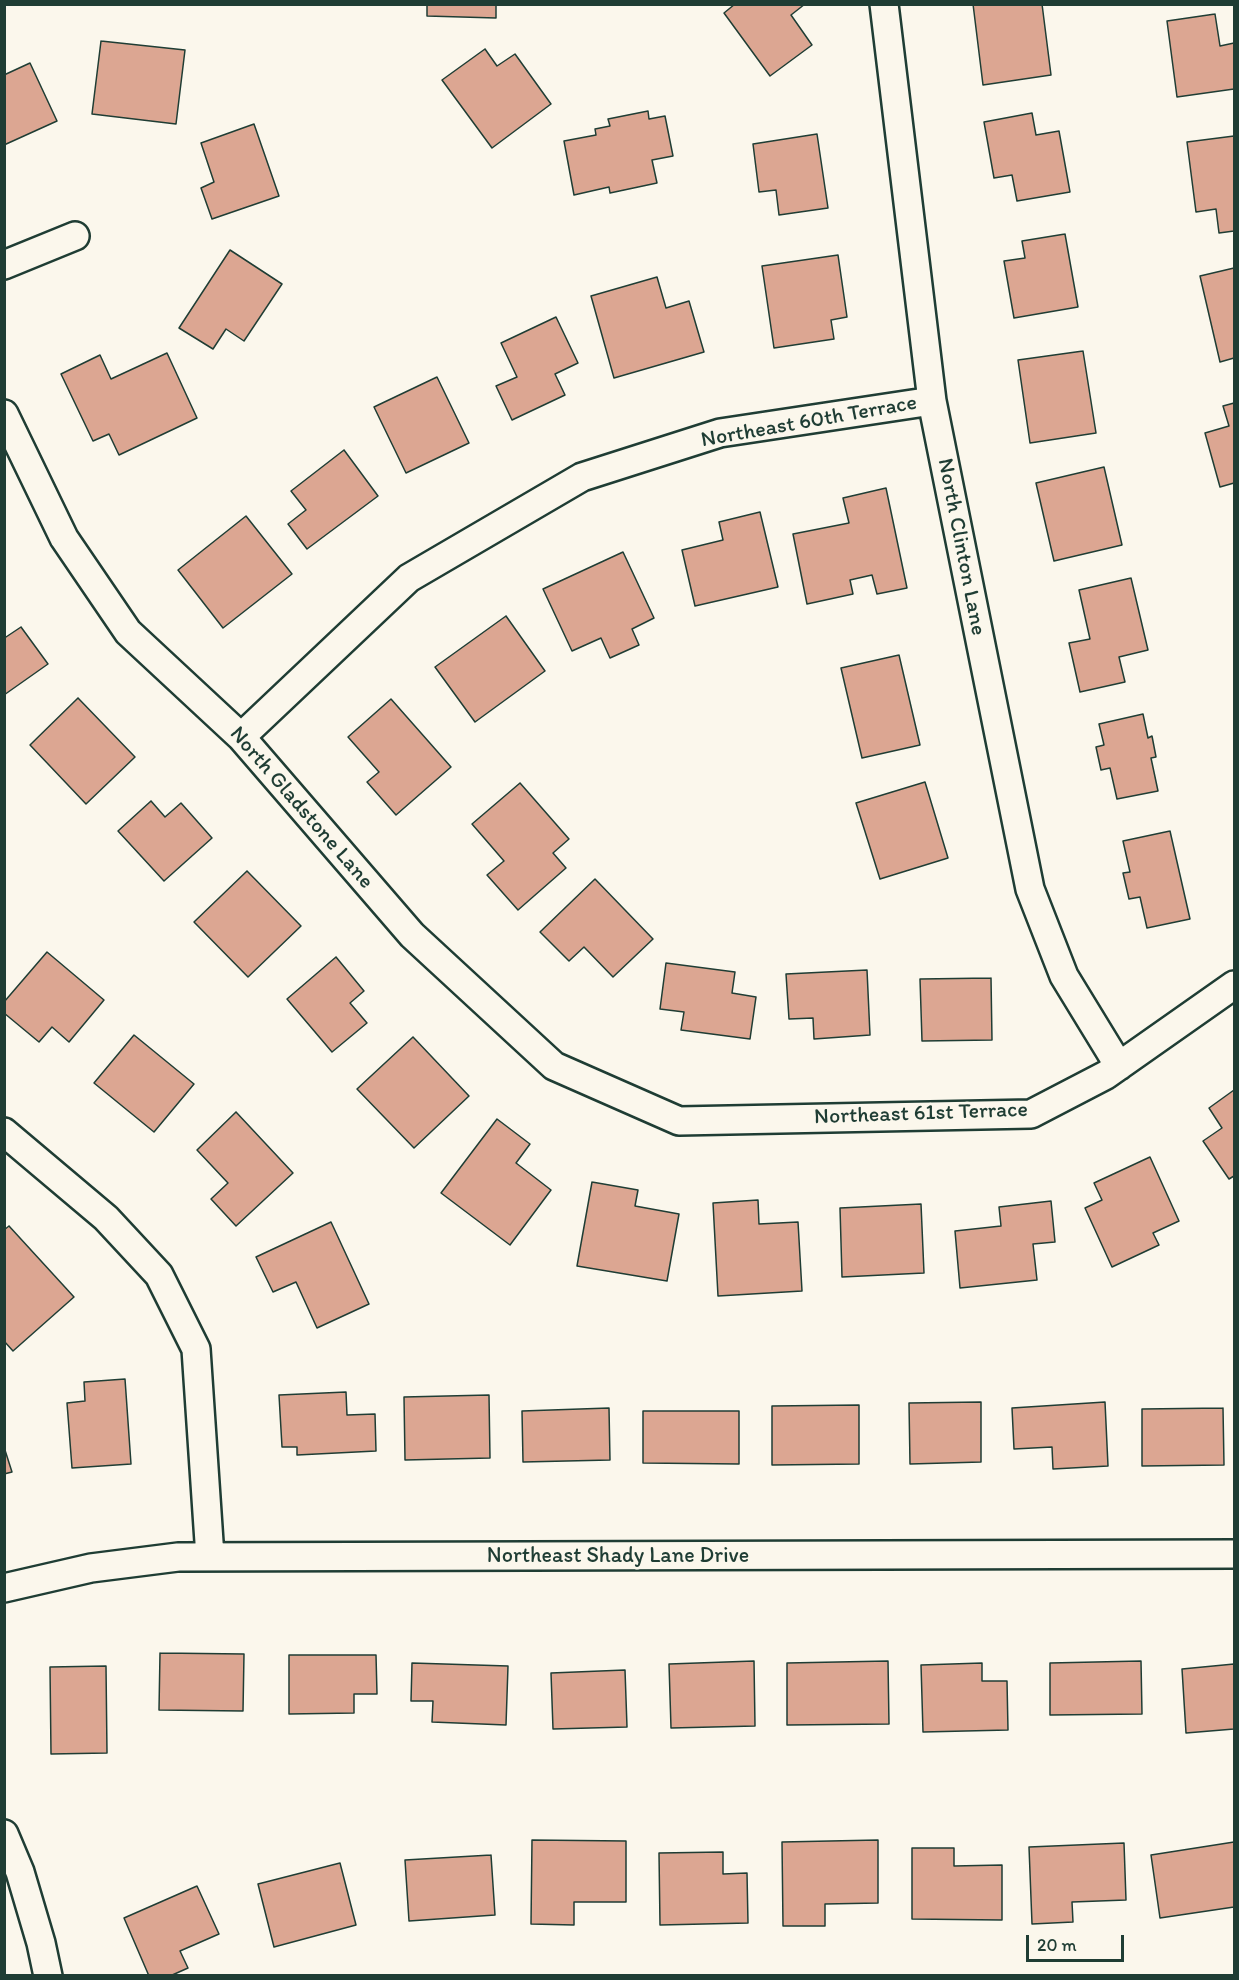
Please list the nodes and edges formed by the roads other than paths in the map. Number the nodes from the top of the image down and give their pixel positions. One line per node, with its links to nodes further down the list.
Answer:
1 (884, 4): 4 (street, North Clinton Lane)
2 (75, 236): 3 (street)
3 (4, 265)
4 (932, 402): 6 (street, Northeast 60th Terrace); 8 (street, North Clinton Lane)
5 (4, 414): 6 (street, North Gladstone Lane)
6 (241, 737): 9 (street, North Gladstone Lane)
7 (1234, 985): 8 (street, Northeast 61st Terrace)
8 (1119, 1066): 9 (street, Northeast 61st Terrace)
9 (679, 1121)
10 (4, 1132): 12 (street)
11 (1234, 1554): 12 (street, Northeast Shady Lane Drive)
12 (210, 1557): 13 (street, Northeast Shady Lane Drive)
13 (4, 1588)
14 (4, 1834): 15 (street)
15 (48, 1976)

